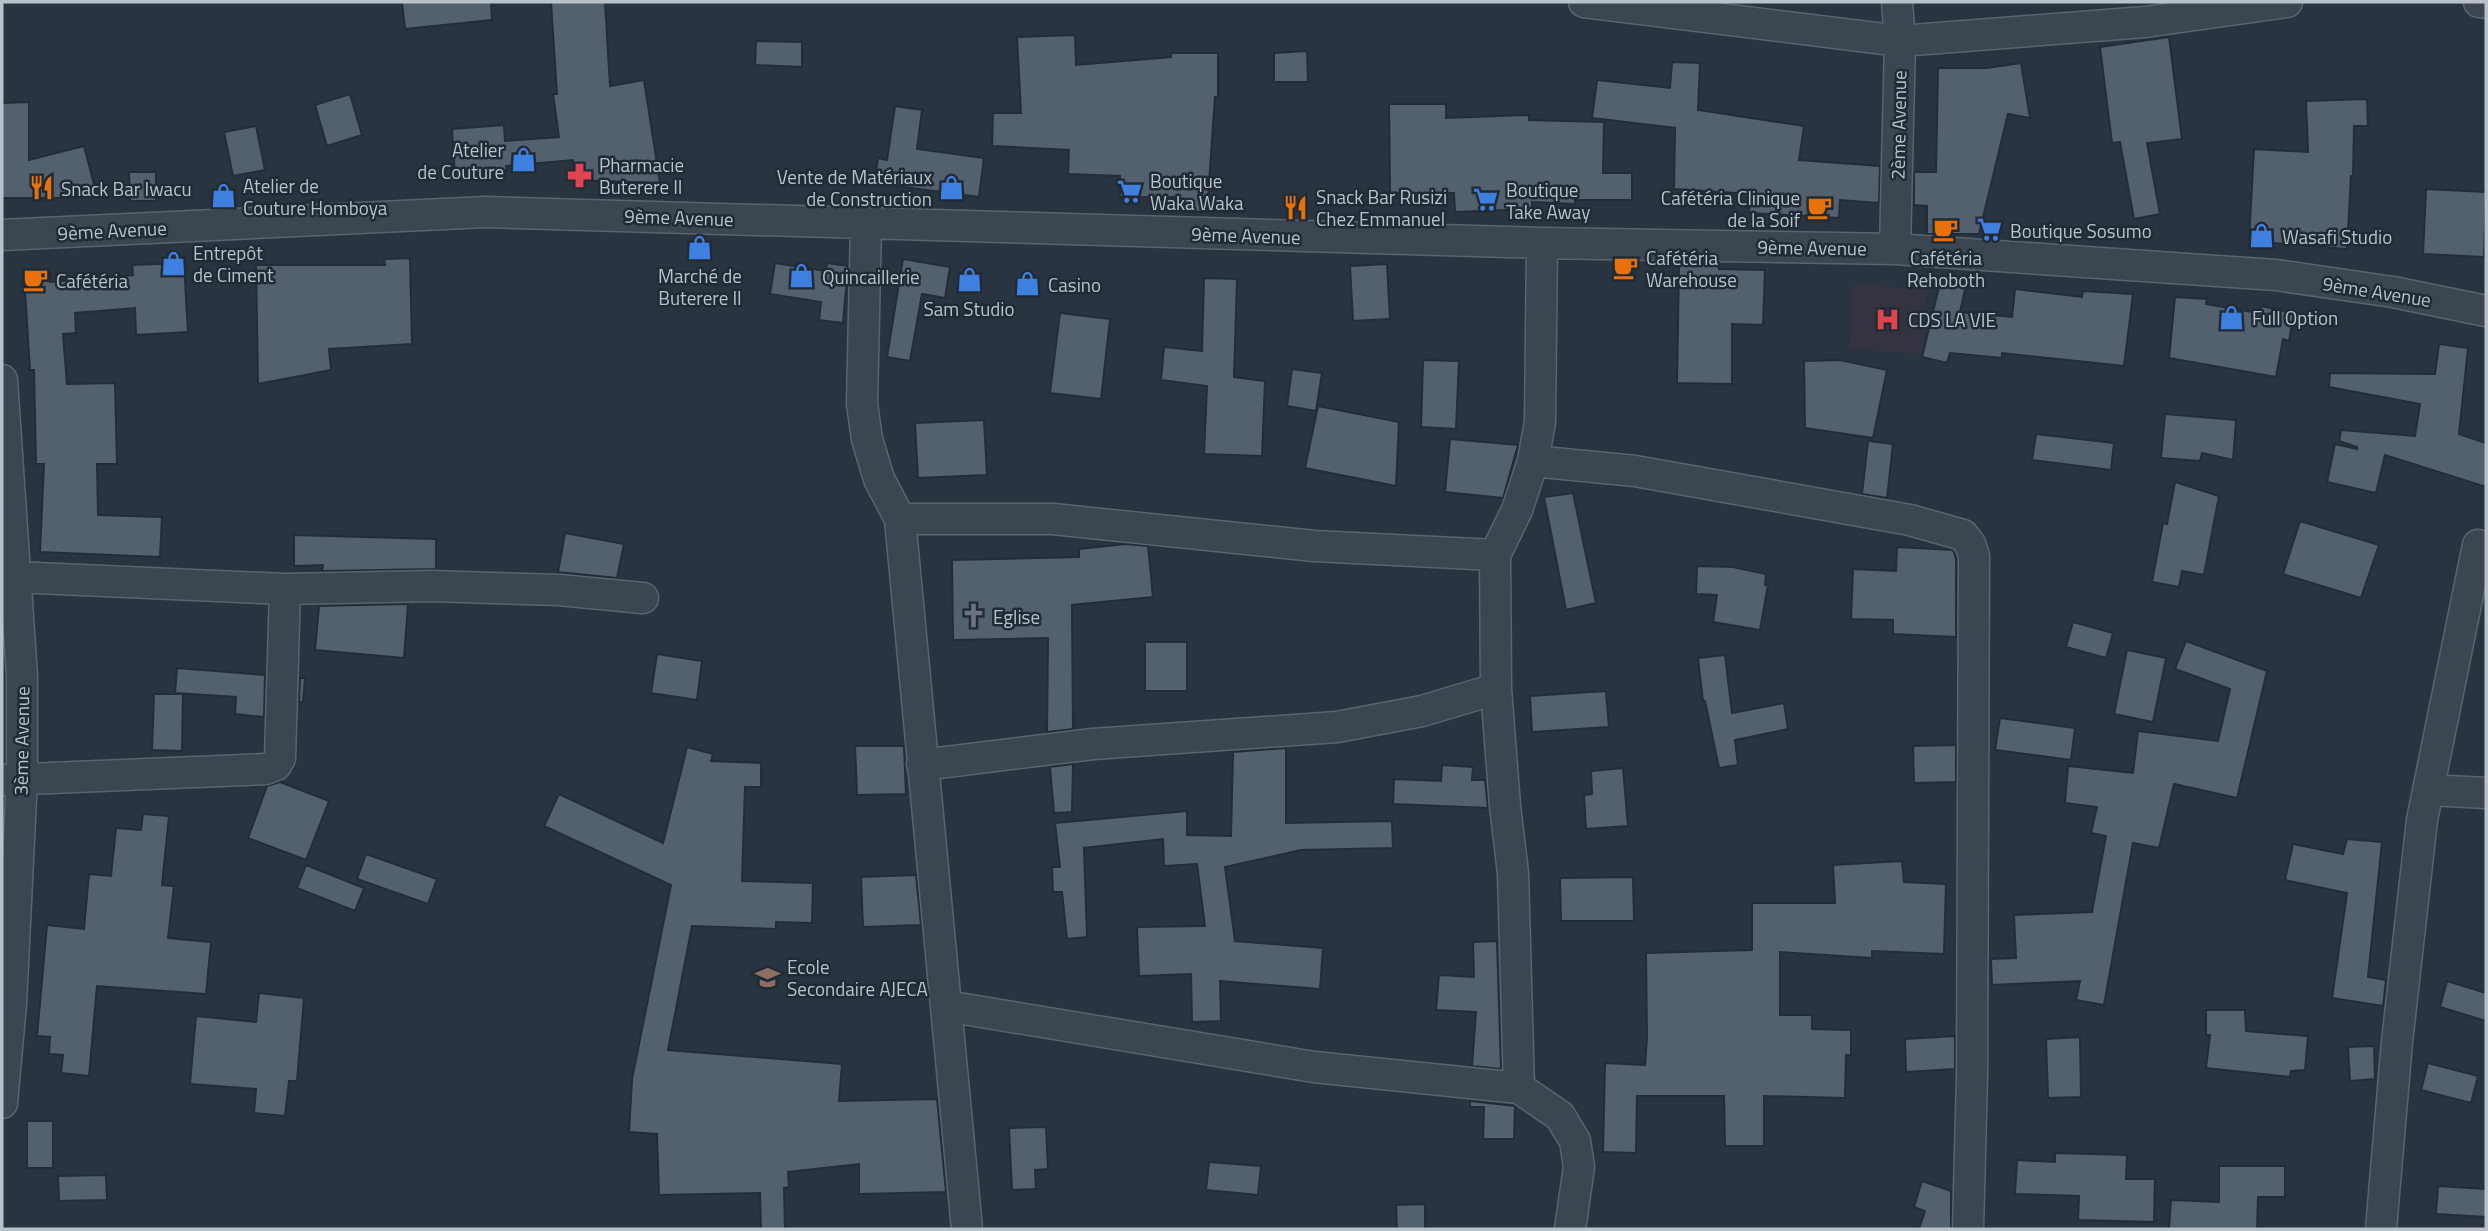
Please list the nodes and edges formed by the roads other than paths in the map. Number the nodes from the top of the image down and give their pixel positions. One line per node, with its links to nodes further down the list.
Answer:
1 (1584, 2): 6 (street)
2 (1897, 2): 6 (street, 2ème Avenue)
3 (2287, 2): 6 (street)
4 (2479, 2): 5 (street)
5 (2486, 3)
6 (1900, 41): 10 (street, 2ème Avenue)
7 (866, 224): 8 (street, 9ème Avenue); 9 (street, 9ème Avenue); 14 (street)
8 (2, 235)
9 (1542, 243): 10 (street, 9ème Avenue); 13 (street)
10 (1895, 249): 11 (street, 9ème Avenue)
11 (2486, 311)
12 (2, 380): 17 (street, 3ème Avenue)
13 (1533, 461): 16 (street); 30 (street)
14 (900, 519): 16 (street); 21 (street)
15 (2478, 545): 23 (street)
16 (1494, 555): 20 (street)
17 (14, 577): 18 (street); 22 (street, 3ème Avenue)
18 (285, 589): 19 (street); 22 (street)
19 (642, 598)
20 (1496, 689): 21 (street); 26 (street)
21 (922, 765): 25 (street)
22 (12, 779): 27 (street, 3ème Avenue)
23 (2429, 790): 24 (street); 31 (street)
24 (2486, 793)
25 (946, 1006): 26 (street); 28 (street)
26 (1519, 1088): 29 (street)
27 (2, 1103)
28 (967, 1229)
29 (1570, 1229)
30 (1968, 1229)
31 (2381, 1229)

